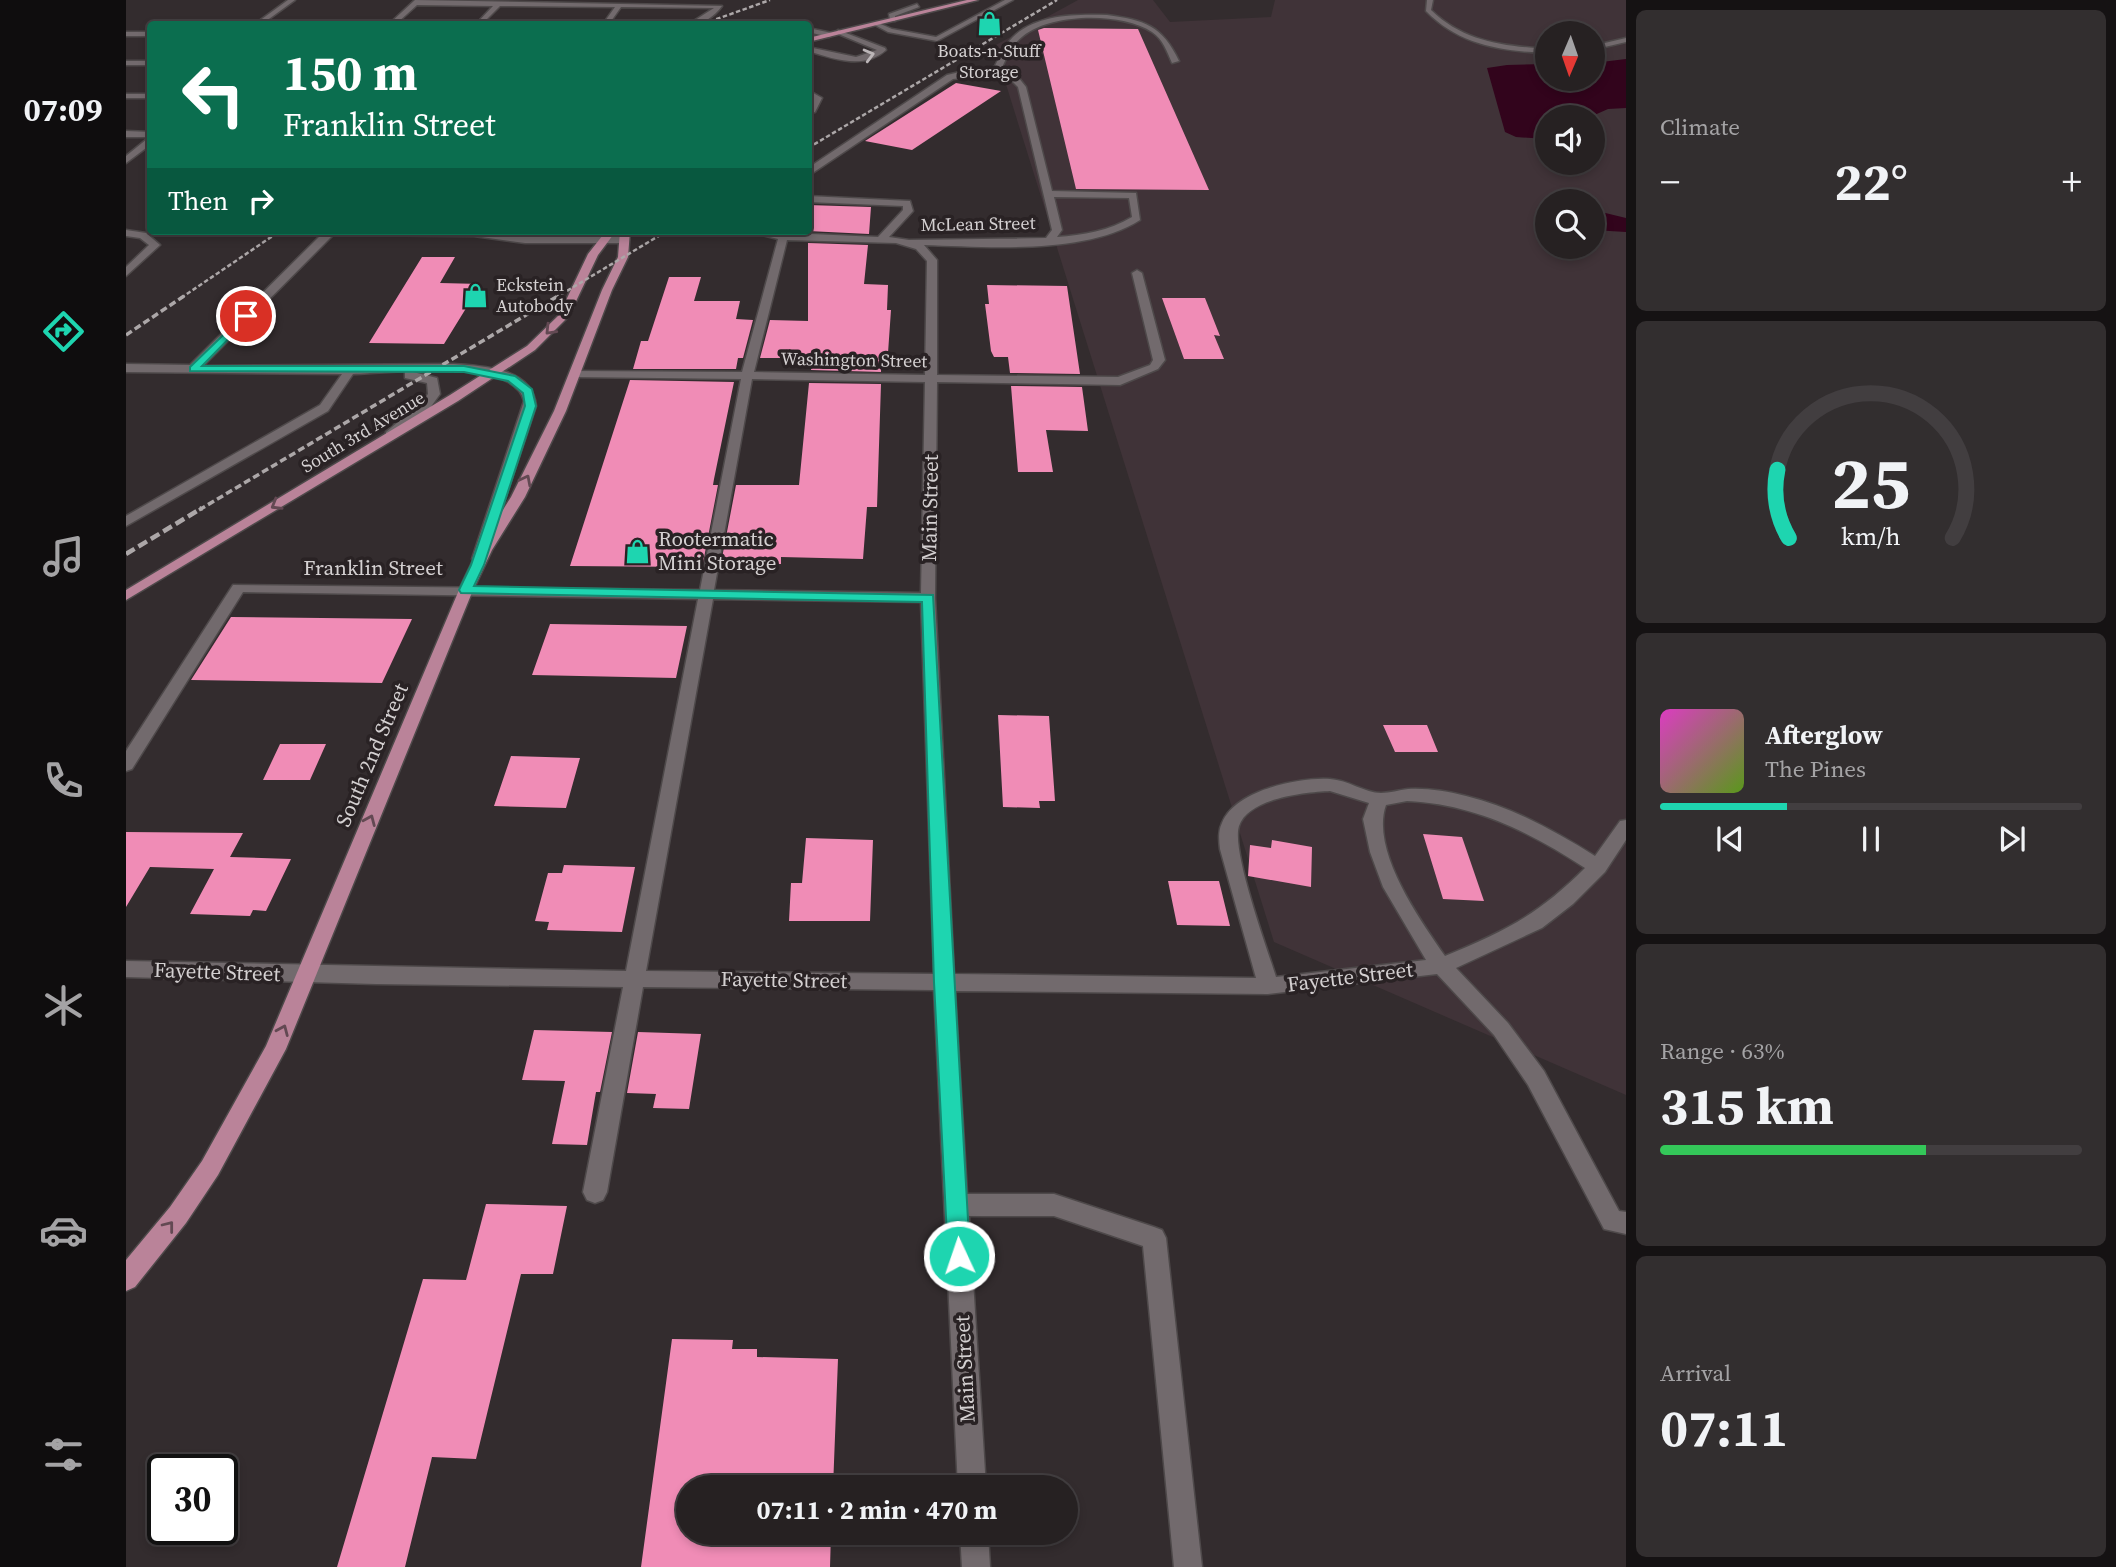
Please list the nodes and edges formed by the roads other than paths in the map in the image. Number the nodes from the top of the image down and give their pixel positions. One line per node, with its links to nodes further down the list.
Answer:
1 (292, 0): 15 (street)
2 (954, 0): 6 (street)
3 (1010, 0): 12 (street)
4 (1430, 0): 29 (street)
5 (418, 1): 7 (street); 16 (street)
6 (971, 1): 12 (street); 13 (main road)
7 (500, 2): 8 (street); 17 (street)
8 (576, 2): 11 (street)
9 (660, 2): 11 (street); 19 (street)
10 (920, 3): 13 (street); 14 (street)
11 (620, 4): 18 (street)
12 (997, 7): 20 (street)
13 (924, 14): 14 (main road)
14 (893, 20): 20 (main road)
15 (262, 21)
16 (395, 21)
17 (482, 21)
18 (608, 21)
19 (698, 21)
20 (876, 24): 22 (main road)
21 (812, 31): 25 (street)
22 (838, 32): 25 (main road); 30 (street, one-way to 22)
23 (126, 34): 24 (street)
24 (147, 34)
25 (829, 35): 26 (main road)
26 (812, 39)
27 (1626, 40): 28 (street)
28 (1605, 45)
29 (1535, 50)
30 (812, 51)
31 (1175, 61): 34 (street)
32 (126, 63): 33 (street)
33 (147, 63)
34 (996, 72): 43 (street); 44 (street)
35 (812, 94): 38 (street)
36 (126, 96): 37 (street)
37 (147, 96)
38 (812, 110)
39 (126, 134): 40 (street)
40 (147, 135)
41 (147, 143): 42 (street)
42 (126, 160)
43 (812, 170)
44 (1048, 194): 52 (street); 52 (street, McLean Street)
45 (812, 199): 53 (street)
46 (126, 233): 55 (street)
47 (327, 235): 58 (street)
48 (491, 235): 49 (street)
49 (616, 235): 60 (main road, South 3rd Avenue, one-way to 60); 61 (main road, South 2nd Street)
50 (772, 235): 51 (street, McLean Street)
51 (783, 237): 53 (street, McLean Street); 62 (street)
52 (1050, 239): 54 (street, McLean Street)
53 (880, 240): 54 (street, McLean Street)
54 (913, 244): 63 (street, Main Street)
55 (126, 273)
56 (1137, 274): 63 (street, Washington Street)
57 (126, 368): 58 (street)
58 (193, 369): 59 (street)
59 (355, 370): 60 (street); 64 (street); 65 (street)
60 (494, 373): 64 (main road, South 3rd Avenue); 66 (street)
61 (576, 373): 62 (street, Washington Street); 66 (main road, South 2nd Street, one-way to 61)
62 (747, 376): 63 (street, Washington Street); 68 (street)
63 (932, 379): 70 (street, Main Street)
64 (386, 438): 69 (main road, South 3rd Avenue, one-way to 69)
65 (126, 522)
66 (477, 565): 67 (main road, South 2nd Street)
67 (466, 590): 68 (street, Franklin Street); 71 (street, Franklin Street); 77 (main road, South 2nd Street, one-way to 67)
68 (707, 594): 70 (street, Franklin Street); 78 (street)
69 (126, 596)
70 (928, 598): 79 (street, Main Street)
71 (126, 765)
72 (1379, 800): 74 (street); 75 (street); 80 (street)
73 (1626, 826): 74 (street, Fayette Street)
74 (1598, 867): 75 (street, Fayette Street)
75 (1441, 966): 80 (street, Fayette Street); 83 (street)
76 (126, 969): 77 (street, Fayette Street)
77 (306, 975): 78 (street, Fayette Street); 84 (main road, South 2nd Street, one-way to 77)
78 (634, 978): 79 (street, Fayette Street); 81 (street)
79 (944, 982): 80 (street, Fayette Street); 82 (street, Main Street)
80 (1268, 986)
81 (595, 1192)
82 (956, 1205): 85 (street, Main Street); 88 (street)
83 (1626, 1223)
84 (126, 1279)
85 (971, 1475)
86 (975, 1545): 87 (street)
87 (976, 1567)
88 (1188, 1567)

